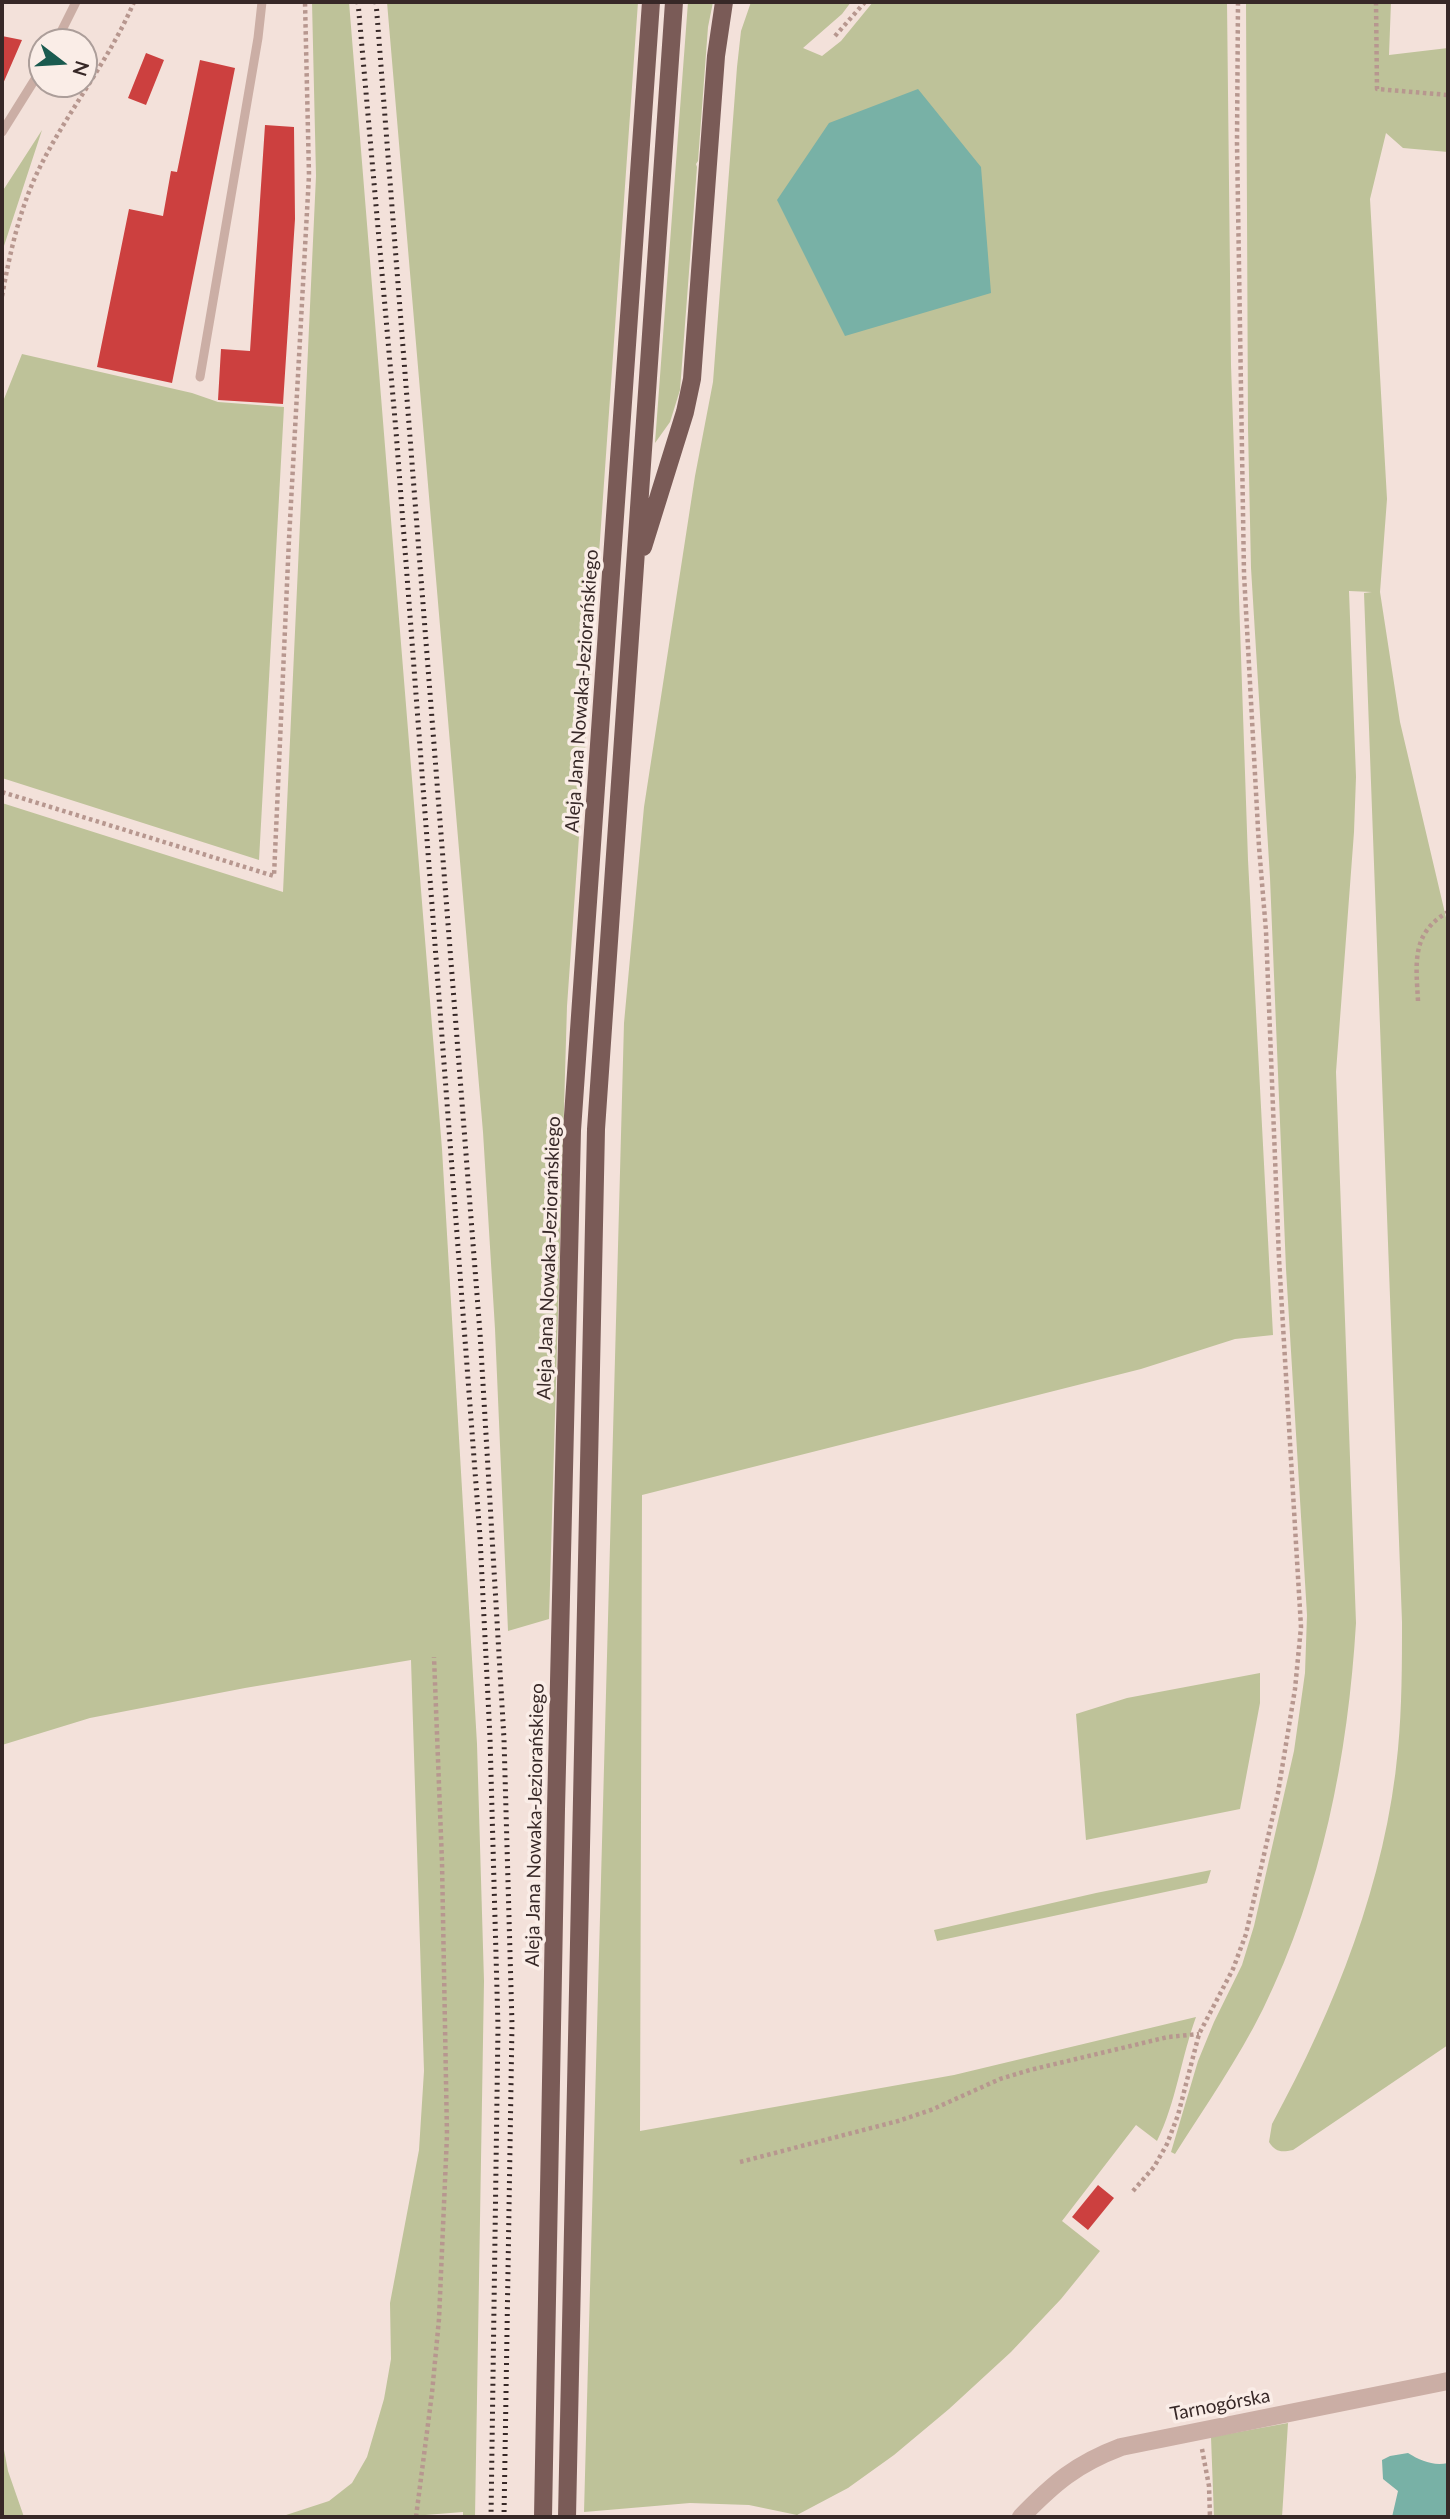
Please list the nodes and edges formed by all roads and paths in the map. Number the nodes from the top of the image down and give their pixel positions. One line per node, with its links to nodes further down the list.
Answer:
1 (76, 2): 11 (lane)
2 (134, 2): 16 (path)
3 (261, 2): 17 (lane)
4 (305, 2): 19 (path)
5 (651, 2): 29 (main road, Aleja Jana Nowaka-Jeziorańskiego)
6 (674, 2): 18 (main road)
7 (724, 2): 18 (main road)
8 (865, 2): 12 (path)
9 (1238, 2): 23 (path)
10 (1376, 2): 14 (path)
11 (63, 28)
12 (835, 36)
13 (28, 90): 15 (lane)
14 (1448, 95)
15 (2, 132)
16 (2, 296)
17 (200, 377)
18 (633, 580): 30 (main road)
19 (2, 792)
20 (1448, 912): 21 (path)
21 (1418, 1001)
22 (434, 1657): 28 (path)
23 (1199, 2034): 24 (path); 25 (path)
24 (740, 2162)
25 (1133, 2191)
26 (1448, 2381): 27 (street, Tarnogórska)
27 (1199, 2431): 31 (street, Tarnogórska); 32 (path)
28 (416, 2517)
29 (543, 2517)
30 (567, 2517)
31 (1021, 2517)
32 (1210, 2517)

